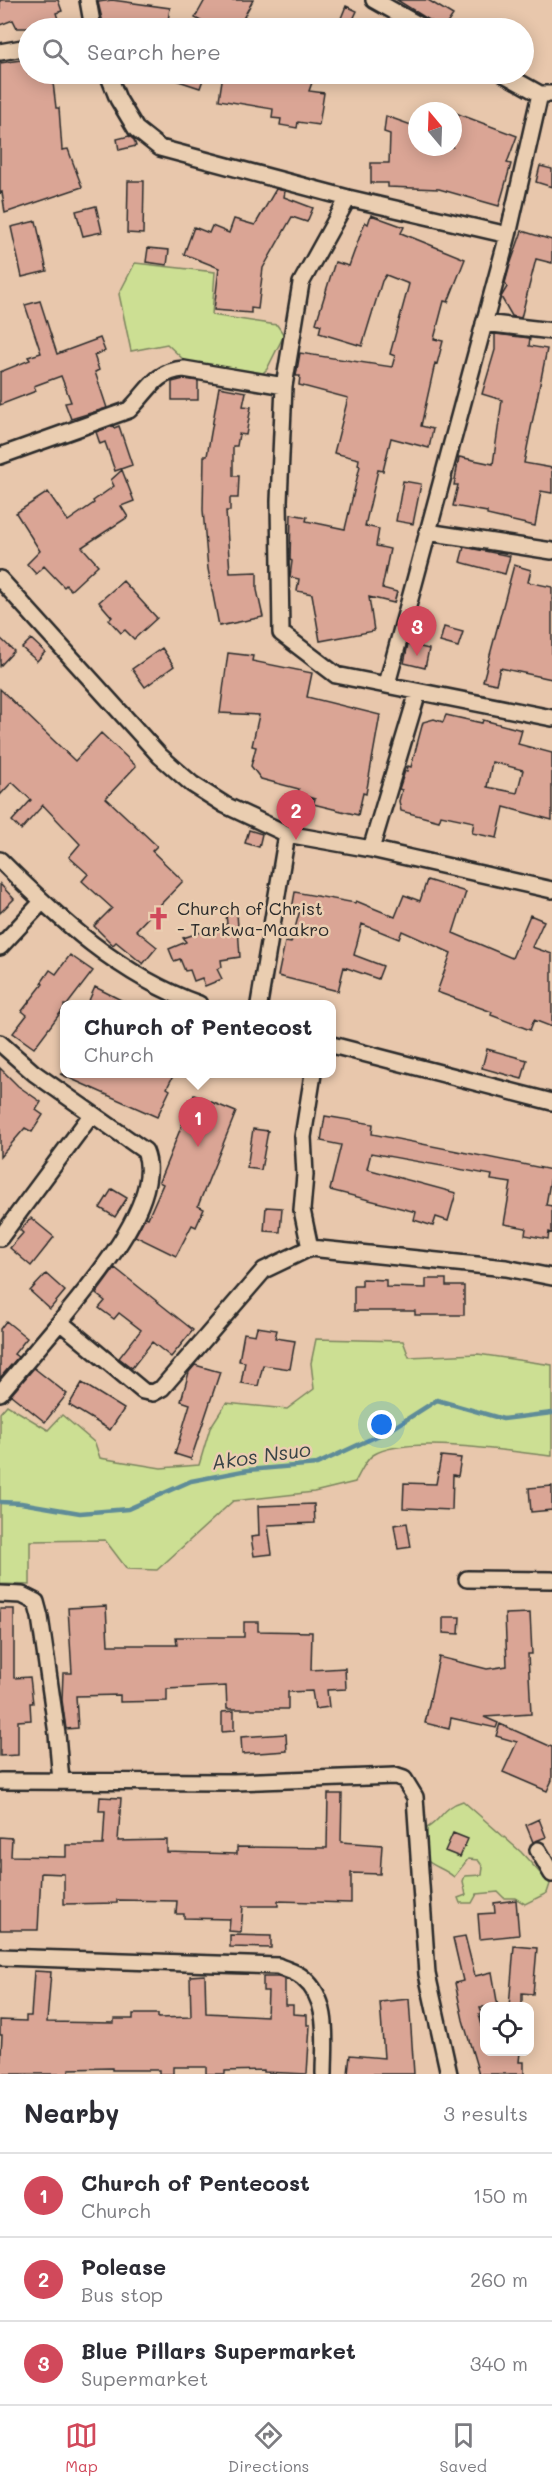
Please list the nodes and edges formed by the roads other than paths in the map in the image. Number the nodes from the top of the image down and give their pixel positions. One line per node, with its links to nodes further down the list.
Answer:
1 (88, 0): 3 (street)
2 (374, 0): 4 (street)
3 (91, 18)
4 (406, 18)
5 (18, 49): 6 (street)
6 (0, 52)
7 (112, 84): 10 (street)
8 (525, 84): 9 (street)
9 (546, 94): 11 (street)
10 (348, 198): 11 (street); 14 (street)
11 (508, 235): 12 (street)
12 (484, 323): 13 (street); 16 (street)
13 (552, 331)
14 (284, 386): 15 (street); 19 (street)
15 (0, 456)
16 (427, 532): 17 (street); 19 (street)
17 (552, 551)
18 (0, 579): 22 (street)
19 (387, 684): 20 (street)
20 (418, 692): 21 (street); 23 (street)
21 (552, 718)
22 (287, 834): 23 (street); 29 (street)
23 (371, 849): 25 (street)
24 (0, 860): 26 (street)
25 (552, 890)
26 (42, 902): 27 (street); 28 (street)
27 (0, 947)
28 (187, 1000)
29 (260, 1000)
30 (0, 1043): 34 (street)
31 (336, 1046): 33 (street)
32 (312, 1078): 36 (street)
33 (552, 1102)
34 (92, 1114): 35 (street); 38 (street)
35 (0, 1238)
36 (310, 1248): 37 (street); 38 (street)
37 (552, 1277)
38 (60, 1322): 39 (street)
39 (0, 1393)
40 (467, 1579): 41 (street)
41 (552, 1580)
42 (0, 1594): 44 (street)
43 (0, 1781): 44 (street)
44 (61, 1781): 49 (street)
45 (538, 1850): 46 (street)
46 (552, 1874)
47 (0, 1957): 48 (street)
48 (324, 2074)
49 (449, 2074)

